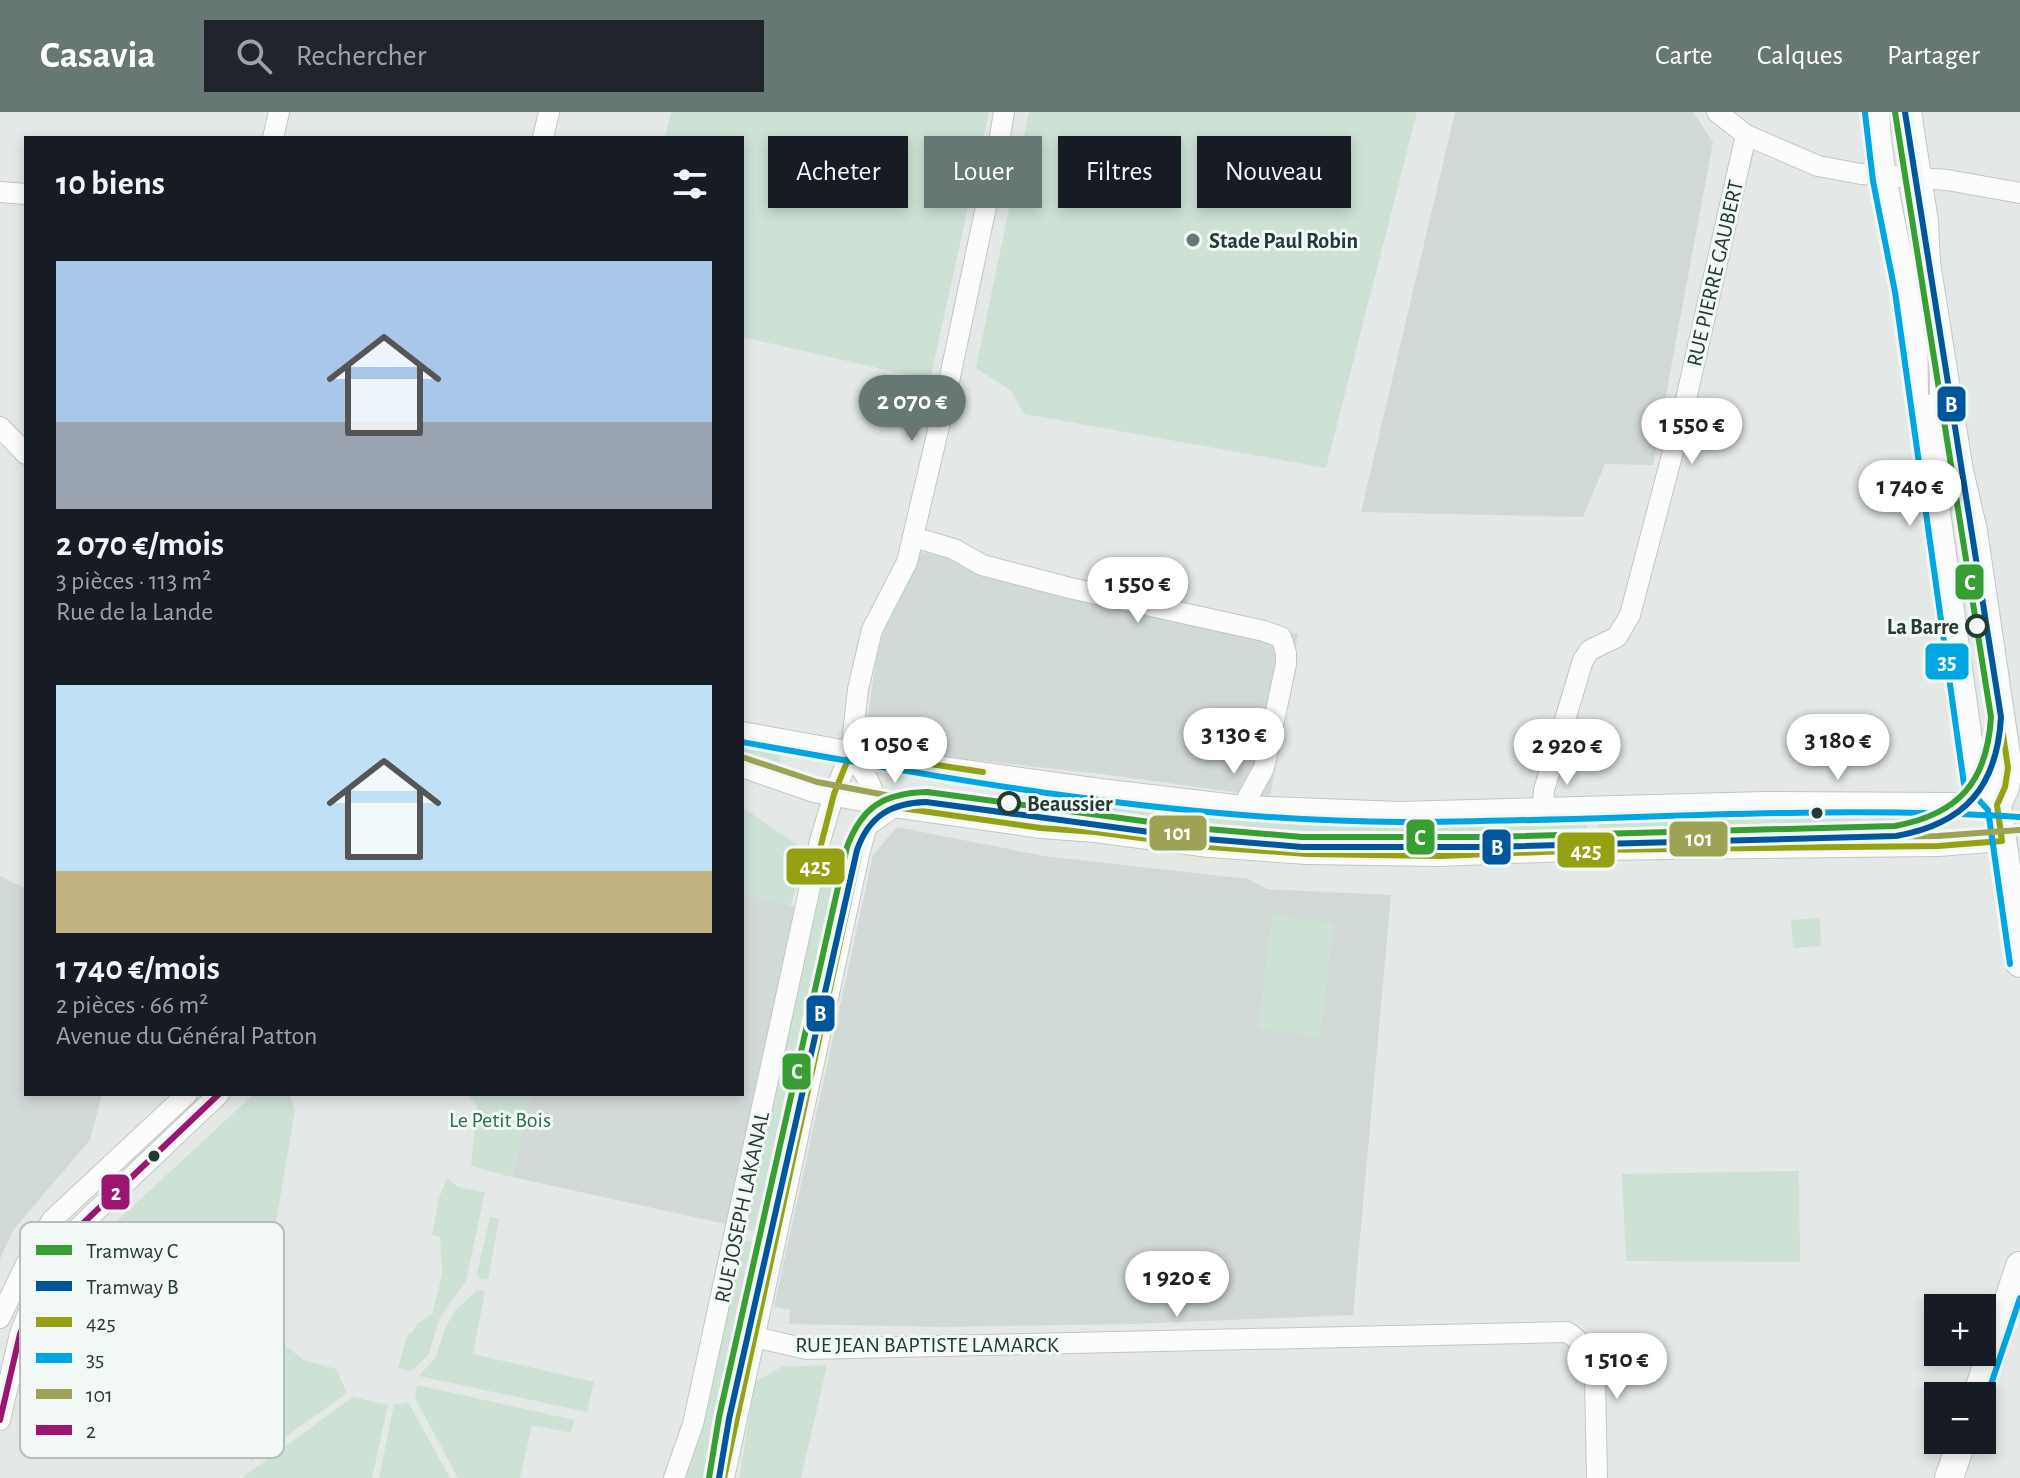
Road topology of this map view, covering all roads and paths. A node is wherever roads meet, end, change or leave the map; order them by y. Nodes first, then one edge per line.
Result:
1 (279, 112) edge
2 (549, 112) edge
3 (1004, 112) edge
4 (1717, 112) edge
5 (1875, 112) edge
6 (1907, 112) edge
7 (1746, 135) junction
8 (273, 136) edge
9 (543, 136) edge
10 (1882, 177) junction
11 (1918, 178) junction
12 (0, 192) edge
13 (2020, 193) edge
14 (24, 194) edge
15 (0, 427) edge
16 (24, 452) edge
17 (913, 537) junction
18 (744, 732) edge
19 (851, 752) junction
20 (744, 768) edge
21 (1264, 768) junction
22 (834, 794) junction
23 (885, 805) junction
24 (1243, 806) junction
25 (2008, 806) edge
26 (1281, 807) junction
27 (1543, 808) junction
28 (2011, 841) edge
29 (2020, 963) edge
30 (185, 1096) edge
31 (217, 1096) edge
32 (51, 1222) edge
33 (84, 1222) edge
34 (20, 1276) edge
35 (2018, 1293) edge
36 (0, 1318) edge
37 (20, 1334) edge
38 (754, 1337) junction
39 (1996, 1338) joint
40 (0, 1420) edge
41 (1957, 1454) edge
42 (674, 1478) edge
43 (724, 1478) edge
44 (1597, 1478) edge
45 (1949, 1478) edge

1 - 8 street
2 - 9 street
3 - 17 street, RUE JOSEPH LAKANAL
4 - 7 street
5 - 10 street
6 - 11 street
7 - 10 street
7 - 27 street, RUE PIERRE GAUBERT
10 - 11 street
10 - 25 street
11 - 13 street
11 - 25 street
12 - 14 street
15 - 16 street
17 - 19 street, RUE JOSEPH LAKANAL
17 - 21 street
18 - 19 street
19 - 22 street, RUE JOSEPH LAKANAL
19 - 23 street
19 - 24 street
20 - 22 street
21 - 24 street
21 - 26 street
22 - 23 street
22 - 42 street, RUE JOSEPH LAKANAL
23 - 28 street
23 - 38 street, RUE JOSEPH LAKANAL
24 - 26 street
25 - 27 street
25 - 28 street
26 - 27 street
28 - 29 street
30 - 32 street
31 - 33 street
34 - 36 street
35 - 39 street
35 - 39 street
37 - 40 street
38 - 43 street, RUE JOSEPH LAKANAL
38 - 44 street, RUE JEAN BAPTISTE LAMARCK
41 - 45 street

